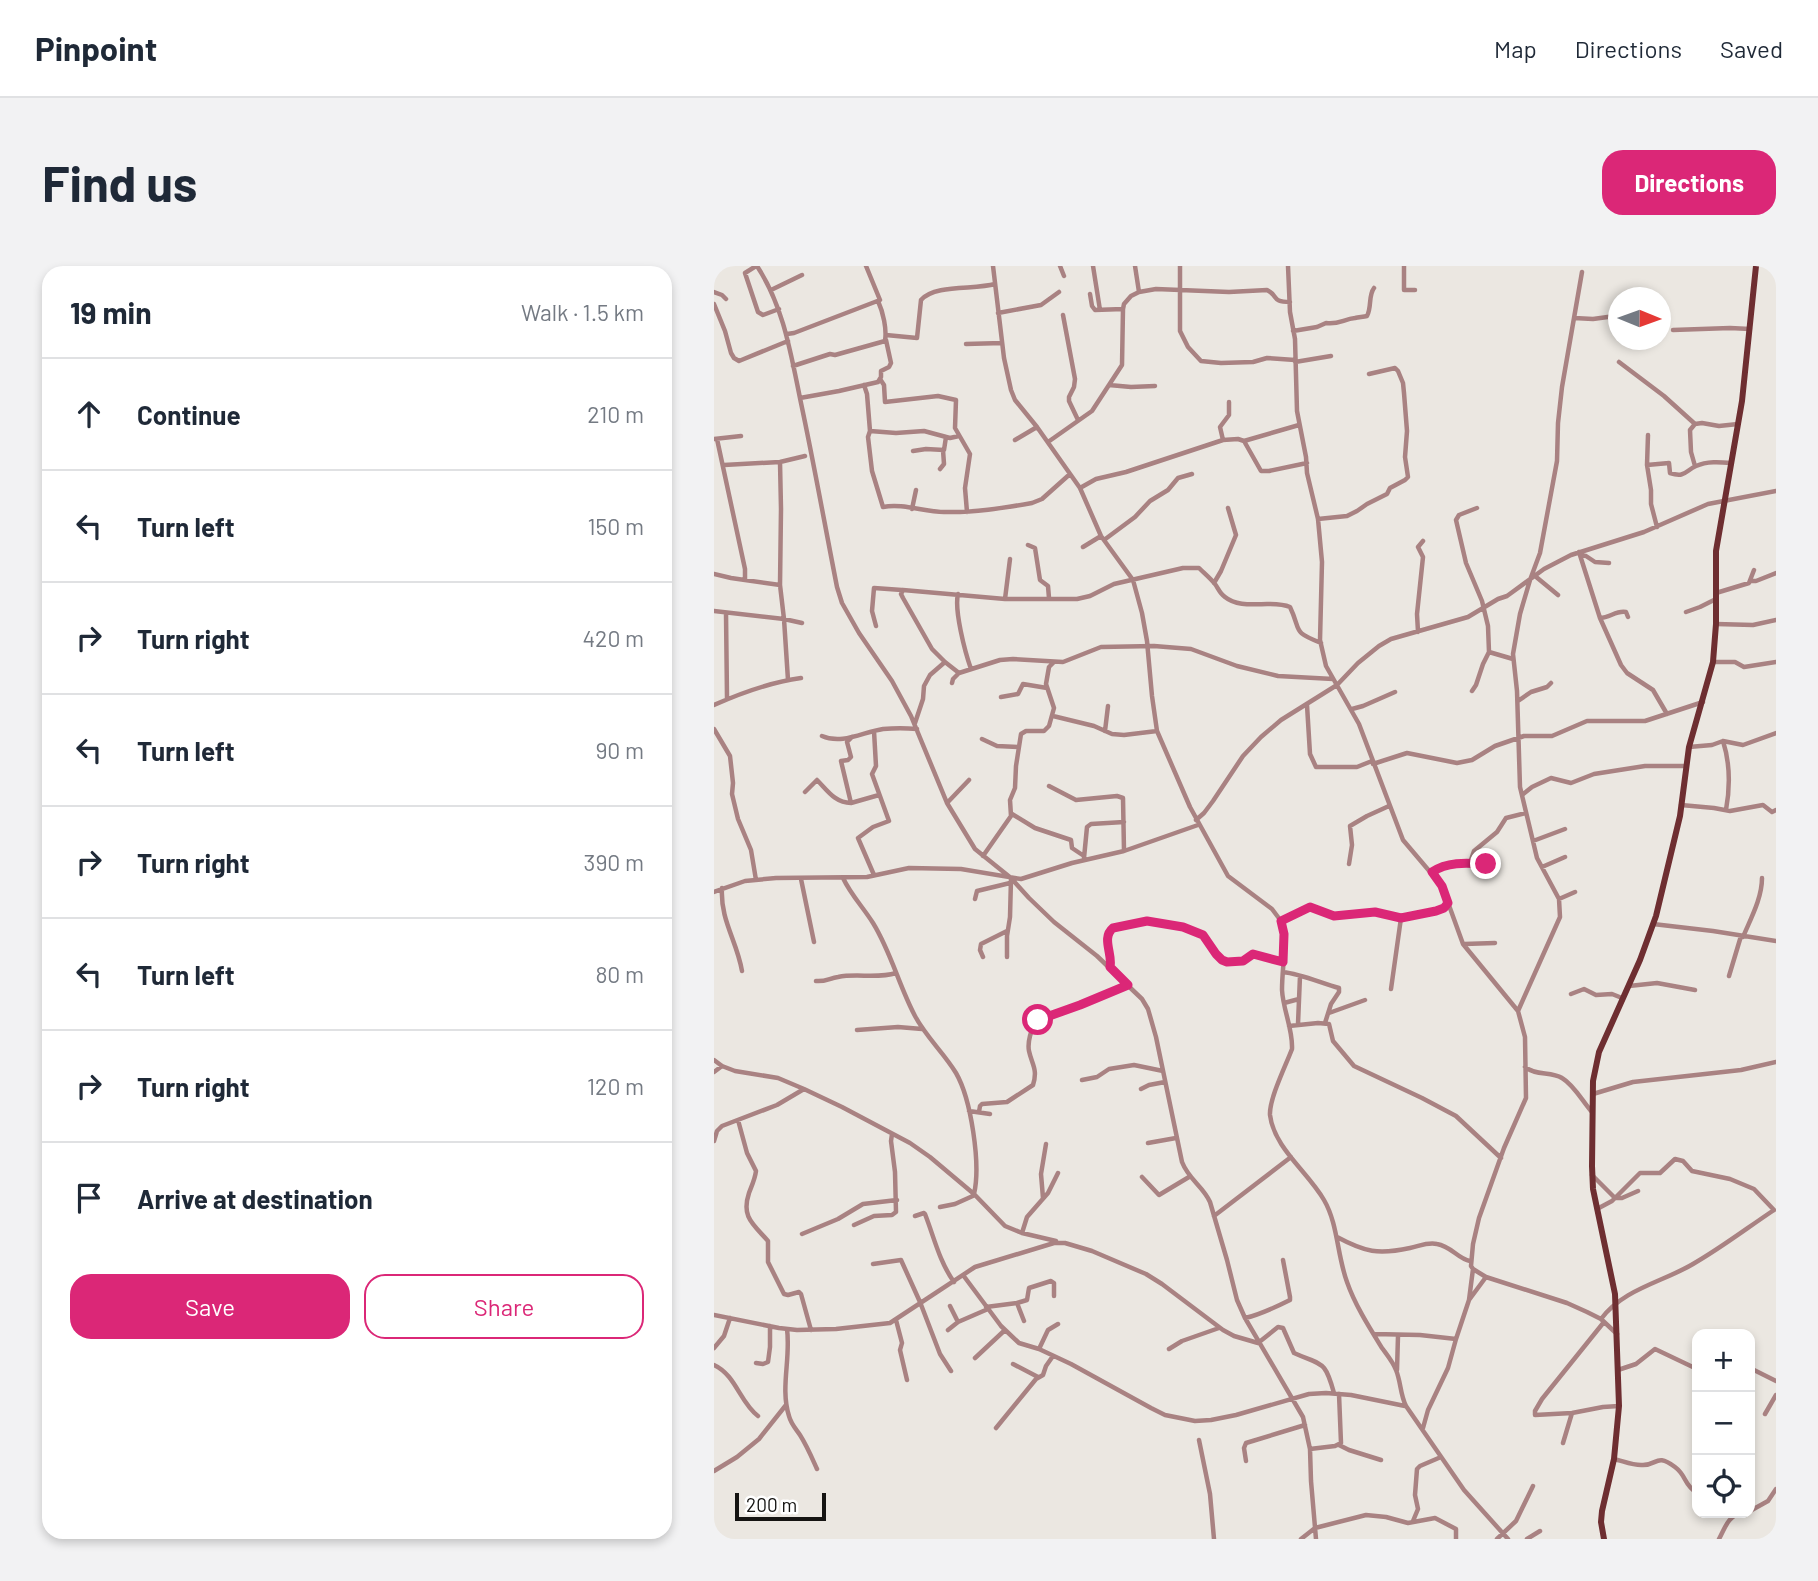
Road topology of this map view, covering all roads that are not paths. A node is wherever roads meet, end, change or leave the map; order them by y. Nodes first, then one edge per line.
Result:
1 (756, 266) edge
2 (866, 266) edge
3 (993, 266) edge
4 (1060, 266) edge
5 (1093, 266) edge
6 (1135, 266) edge
7 (1180, 266) edge
8 (1288, 266) edge
9 (1404, 266) edge
10 (1756, 266) edge
11 (1582, 272) dead end
12 (802, 275) dead end
13 (1064, 276) dead end
14 (995, 284) junction
15 (1374, 288) dead end
16 (771, 290) junction
17 (1180, 290) junction
18 (1415, 290) dead end
19 (714, 292) edge
20 (1059, 292) dead end
21 (1139, 292) junction
22 (1090, 294) dead end
23 (726, 299) dead end
24 (878, 301) junction
25 (1290, 302) junction
26 (714, 304) edge
27 (779, 309) junction
28 (1123, 309) junction
29 (1100, 310) junction
30 (998, 313) junction
31 (1063, 315) dead end
32 (1608, 317) edge
33 (1574, 318) junction
34 (1673, 330) dead end
35 (1750, 330) junction
36 (1293, 331) junction
37 (787, 334) junction
38 (886, 337) junction
39 (788, 341) junction
40 (1002, 343) junction
41 (967, 344) dead end
42 (1331, 356) dead end
43 (1295, 361) junction
44 (1619, 362) dead end
45 (793, 366) junction
46 (1369, 374) dead end
47 (880, 379) junction
48 (1108, 384) junction
49 (864, 385) junction
50 (1155, 386) dead end
51 (800, 398) junction
52 (1229, 402) dead end
53 (1078, 420) junction
54 (1696, 424) junction
55 (1738, 424) junction
56 (1299, 425) junction
57 (1037, 427) junction
58 (870, 431) junction
59 (1648, 435) dead end
60 (741, 436) dead end
61 (959, 436) junction
62 (946, 437) junction
63 (716, 439) edge
64 (1015, 440) dead end
65 (1223, 440) junction
66 (1244, 441) junction
67 (1048, 442) junction
68 (943, 450) junction
69 (913, 451) dead end
70 (805, 456) dead end
71 (780, 462) junction
72 (1307, 463) junction
73 (1731, 463) junction
74 (1647, 465) junction
75 (724, 466) junction
76 (1695, 466) junction
77 (940, 469) dead end
78 (1070, 474) junction
79 (1192, 474) dead end
80 (1080, 488) junction
81 (916, 490) dead end
82 (1776, 491) edge
83 (1724, 500) junction
84 (1228, 508) dead end
85 (1477, 508) dead end
86 (912, 509) junction
87 (967, 512) junction
88 (1318, 519) junction
89 (1657, 527) junction
90 (1102, 538) junction
91 (1423, 541) dead end
92 (1028, 545) dead end
93 (1083, 547) dead end
94 (1580, 553) junction
95 (1010, 559) dead end
96 (1609, 563) dead end
97 (1754, 570) dead end
98 (1776, 573) edge
99 (714, 574) edge
100 (1532, 578) junction
101 (745, 580) junction
102 (1133, 580) junction
103 (1751, 581) junction
104 (1214, 583) junction
105 (780, 584) junction
106 (903, 590) junction
107 (958, 594) junction
108 (1558, 595) dead end
109 (1717, 595) junction
110 (1049, 598) junction
111 (1005, 599) junction
112 (1483, 608) junction
113 (714, 611) edge
114 (1686, 612) dead end
115 (726, 613) junction
116 (1628, 617) dead end
117 (1601, 618) junction
118 (784, 619) junction
119 (1776, 620) edge
120 (802, 623) dead end
121 (1716, 624) junction
122 (876, 626) dead end
123 (1418, 632) junction
124 (1321, 643) junction
125 (1148, 647) junction
126 (1489, 652) junction
127 (1513, 659) junction
128 (945, 662) junction
129 (1054, 662) junction
130 (1713, 662) junction
131 (1776, 662) edge
132 (971, 669) junction
133 (959, 673) junction
134 (801, 678) dead end
135 (1333, 679) junction
136 (788, 680) junction
137 (952, 683) dead end
138 (1551, 683) dead end
139 (1337, 685) junction
140 (1047, 688) junction
141 (1472, 691) dead end
142 (1395, 692) dead end
143 (1002, 697) dead end
144 (727, 698) junction
145 (1517, 701) junction
146 (1703, 702) junction
147 (1307, 704) junction
148 (714, 705) edge
149 (1108, 706) dead end
150 (1352, 709) junction
151 (1667, 714) junction
152 (1053, 715) junction
153 (915, 723) junction
154 (714, 729) edge
155 (918, 729) junction
156 (874, 731) junction
157 (1105, 731) junction
158 (1157, 731) junction
159 (1776, 733) edge
160 (822, 736) dead end
161 (852, 737) junction
162 (1518, 738) junction
163 (982, 739) dead end
164 (1723, 741) junction
165 (1018, 747) junction
166 (1689, 747) junction
167 (1373, 762) junction
168 (1686, 766) junction
169 (970, 780) dead end
170 (1049, 786) dead end
171 (805, 792) dead end
172 (879, 795) junction
173 (1522, 795) junction
174 (851, 803) junction
175 (947, 803) junction
176 (1681, 805) junction
177 (1389, 806) junction
178 (1726, 810) junction
179 (1776, 810) edge
180 (1526, 813) junction
181 (1012, 814) junction
182 (1124, 822) junction
183 (1197, 822) junction
184 (1565, 829) dead end
185 (1533, 841) junction
186 (1124, 851) junction
187 (983, 856) junction
188 (1565, 857) dead end
189 (1084, 858) junction
190 (1470, 863) junction
191 (1349, 864) dead end
192 (1486, 864) dead end
193 (1542, 867) junction
194 (1432, 872) junction
195 (874, 875) junction
196 (843, 878) junction
197 (1762, 878) dead end
198 (801, 879) junction
199 (756, 880) junction
200 (1011, 881) junction
201 (722, 888) junction
202 (714, 892) edge
203 (1575, 892) dead end
204 (1559, 898) junction
205 (975, 899) dead end
206 (1448, 903) junction
207 (1401, 918) junction
208 (1281, 921) junction
209 (1653, 924) junction
210 (1008, 931) junction
211 (1742, 937) junction
212 (814, 942) dead end
213 (1776, 942) edge
214 (1495, 943) dead end
215 (1463, 944) junction
216 (983, 957) dead end
217 (1007, 957) dead end
218 (1283, 962) junction
219 (1110, 967) junction
220 (742, 971) dead end
221 (1283, 972) junction
222 (896, 974) junction
223 (1300, 976) junction
224 (1729, 976) dead end
225 (816, 981) dead end
226 (1128, 985) junction
227 (1628, 986) junction
228 (1391, 989) dead end
229 (1695, 990) dead end
230 (1571, 994) dead end
231 (1622, 998) junction
232 (1299, 999) junction
233 (1365, 1000) dead end
234 (1284, 1003) junction
235 (1518, 1011) junction
236 (1328, 1013) junction
237 (1325, 1023) junction
238 (1298, 1024) junction
239 (1289, 1026) junction
240 (923, 1029) junction
241 (857, 1030) dead end
242 (714, 1060) edge
243 (1776, 1062) edge
244 (722, 1066) junction
245 (1525, 1067) junction
246 (1163, 1071) junction
247 (714, 1072) edge
248 (1082, 1080) dead end
249 (1165, 1082) junction
250 (804, 1088) junction
251 (1141, 1088) dead end
252 (1592, 1094) junction
253 (969, 1111) junction
254 (979, 1112) junction
255 (1592, 1113) junction
256 (990, 1114) dead end
257 (738, 1120) junction
258 (892, 1134) junction
259 (1176, 1138) junction
260 (714, 1141) edge
261 (1148, 1143) dead end
262 (1045, 1144) dead end
263 (1291, 1157) junction
264 (1501, 1158) junction
265 (1058, 1173) dead end
266 (1592, 1175) junction
267 (1142, 1177) dead end
268 (1189, 1177) junction
269 (1638, 1191) dead end
270 (975, 1194) junction
271 (1615, 1198) junction
272 (1044, 1199) junction
273 (897, 1200) junction
274 (940, 1207) dead end
275 (1597, 1209) junction
276 (1775, 1210) edge
277 (915, 1216) dead end
278 (1214, 1216) junction
279 (854, 1226) dead end
280 (1022, 1233) junction
281 (802, 1234) dead end
282 (1337, 1237) junction
283 (1060, 1242) junction
284 (1283, 1259) dead end
285 (1470, 1261) junction
286 (873, 1264) dead end
287 (1472, 1269) junction
288 (963, 1275) junction
289 (1486, 1278) junction
290 (954, 1282) junction
291 (1054, 1296) dead end
292 (1469, 1300) junction
293 (920, 1302) junction
294 (1017, 1303) junction
295 (1616, 1305) junction
296 (950, 1306) dead end
297 (987, 1308) junction
298 (714, 1315) edge
299 (730, 1318) junction
300 (1245, 1318) junction
301 (896, 1320) junction
302 (1603, 1320) junction
303 (1024, 1321) dead end
304 (958, 1322) junction
305 (1058, 1324) dead end
306 (770, 1326) junction
307 (1219, 1328) junction
308 (787, 1329) junction
309 (948, 1329) dead end
310 (811, 1330) junction
311 (1004, 1330) junction
312 (1374, 1334) junction
313 (1617, 1334) junction
314 (1398, 1336) junction
315 (1455, 1339) junction
316 (1258, 1343) junction
317 (714, 1348) edge
318 (1038, 1349) junction
319 (1169, 1349) dead end
320 (1053, 1356) junction
321 (975, 1359) dead end
322 (755, 1363) dead end
323 (1013, 1364) dead end
324 (714, 1365) edge
325 (1692, 1367) edge
326 (1618, 1370) junction
327 (1755, 1370) edge
328 (951, 1371) dead end
329 (1397, 1373) junction
330 (1038, 1377) junction
331 (907, 1380) dead end
332 (1776, 1381) edge
333 (1336, 1393) junction
334 (1776, 1395) edge
335 (1293, 1399) junction
336 (786, 1404) junction
337 (1406, 1406) junction
338 (1619, 1406) junction
339 (1572, 1413) junction
340 (1765, 1414) dead end
341 (758, 1416) dead end
342 (1305, 1425) junction
343 (996, 1428) dead end
344 (1423, 1429) junction
345 (1199, 1440) dead end
346 (1563, 1443) dead end
347 (1339, 1445) junction
348 (1310, 1449) junction
349 (1441, 1457) junction
350 (1614, 1459) junction
351 (1381, 1460) dead end
352 (1246, 1461) dead end
353 (817, 1469) dead end
354 (714, 1471) edge
355 (1533, 1486) dead end
356 (1776, 1489) edge
357 (1692, 1490) edge
358 (1755, 1508) edge
359 (1730, 1518) edge
360 (1412, 1522) junction
361 (1315, 1528) junction
362 (1540, 1531) dead end
363 (1503, 1534) junction
364 (1214, 1539) edge
365 (1301, 1539) edge
366 (1316, 1539) edge
367 (1456, 1539) edge
368 (1497, 1539) edge
369 (1508, 1539) edge
370 (1527, 1539) edge
371 (1604, 1539) edge
372 (1719, 1539) edge

1 - 16 street
1 - 27 street
2 - 24 street
3 - 14 street
4 - 13 street
5 - 29 street
6 - 21 street
7 - 17 street
8 - 25 street
9 - 18 street
10 - 35 main road
11 - 33 street
12 - 16 street
14 - 30 street
14 - 38 street
15 - 36 street
16 - 27 street
17 - 21 street
17 - 25 street
17 - 43 street
19 - 23 street
20 - 30 street
21 - 28 street
22 - 29 street
24 - 37 street
24 - 38 street
25 - 36 street
26 - 39 street
27 - 37 street
28 - 29 street
28 - 48 street
30 - 40 street
31 - 53 street
32 - 33 street
33 - 100 street
34 - 35 street
35 - 55 main road
36 - 43 street
37 - 39 street
38 - 45 street
38 - 47 street
39 - 45 street
40 - 41 street
40 - 57 street
42 - 43 street
43 - 56 street
44 - 54 street
45 - 51 street
46 - 88 street
47 - 49 street
47 - 61 street
48 - 50 street
48 - 53 street
49 - 51 street
49 - 58 street
51 - 153 street
52 - 65 street
53 - 67 street
54 - 55 street
54 - 76 street
55 - 73 main road
56 - 66 street
56 - 72 street
57 - 64 street
57 - 67 street
58 - 62 street
58 - 86 street
59 - 74 street
60 - 63 street
61 - 62 street
61 - 87 street
62 - 68 street
63 - 75 street
65 - 66 street
65 - 80 street
66 - 72 street
67 - 78 street
68 - 69 street
68 - 77 street
70 - 71 street
71 - 75 street
71 - 105 street
72 - 88 street
73 - 76 street
73 - 83 main road
74 - 76 street
74 - 89 street
75 - 101 street
78 - 80 street
78 - 87 street
79 - 90 street
80 - 90 street
81 - 86 street
82 - 83 street
83 - 89 street
83 - 109 main road
84 - 104 street
85 - 112 street
86 - 87 street
88 - 124 street
89 - 94 street
90 - 93 street
90 - 102 street
91 - 123 street
92 - 110 street
94 - 96 street
94 - 100 street
94 - 117 street
95 - 111 street
97 - 103 street
98 - 103 street
99 - 101 street
100 - 108 street
100 - 112 street
100 - 127 street
101 - 105 street
102 - 104 street
102 - 110 street
102 - 125 street
103 - 109 street
104 - 124 street
105 - 118 street
106 - 107 street
106 - 122 street
106 - 128 street
107 - 111 street
107 - 132 street
109 - 114 street
109 - 121 main road
110 - 111 street
112 - 123 street
112 - 126 street
113 - 115 street
115 - 118 street
115 - 144 street
116 - 117 street
117 - 151 street
118 - 120 street
118 - 136 street
119 - 121 street
121 - 130 main road
123 - 139 street
124 - 135 street
125 - 129 street
125 - 135 street
125 - 158 street
126 - 127 street
126 - 141 street
127 - 145 street
128 - 133 street
128 - 153 street
129 - 132 street
129 - 140 street
130 - 131 street
130 - 146 main road
132 - 133 street
133 - 137 street
134 - 136 street
135 - 139 street
136 - 144 street
138 - 145 street
139 - 147 street
139 - 150 street
140 - 143 street
140 - 152 street
142 - 150 street
144 - 148 street
145 - 162 street
146 - 151 street
146 - 166 main road
147 - 167 street
147 - 183 street
149 - 157 street
150 - 167 street
151 - 162 street
152 - 157 street
152 - 165 street
153 - 155 street
154 - 199 street
155 - 156 street
155 - 175 street
156 - 161 street
156 - 172 street
157 - 158 street
158 - 183 street
159 - 164 street
160 - 161 street
161 - 174 street
162 - 167 street
162 - 173 street
163 - 165 street
164 - 166 street
164 - 178 street
165 - 181 street
166 - 168 main road
167 - 177 street
168 - 173 street
168 - 176 main road
169 - 175 street
170 - 182 street
171 - 174 street
172 - 174 street
172 - 195 street
173 - 180 street
175 - 187 street
176 - 178 street
176 - 209 main road
177 - 191 street
177 - 194 street
178 - 179 street
180 - 185 street
180 - 190 street
181 - 187 street
181 - 189 street
182 - 186 street
182 - 189 street
183 - 186 street
183 - 208 street
184 - 185 street
185 - 193 street
186 - 189 street
187 - 200 street
188 - 193 street
189 - 200 street
190 - 192 street
190 - 194 street
193 - 204 street
194 - 206 street
195 - 196 street
195 - 200 street
196 - 198 street
196 - 222 street
197 - 211 street
198 - 199 street
198 - 212 street
199 - 201 street
200 - 205 street
200 - 210 street
200 - 219 street
201 - 202 street
201 - 220 street
203 - 204 street
204 - 235 street
206 - 207 street
206 - 215 street
207 - 208 street
207 - 228 street
208 - 218 street
209 - 211 street
209 - 227 main road
210 - 216 street
210 - 217 street
211 - 213 street
211 - 224 street
214 - 215 street
215 - 235 street
218 - 219 street
218 - 221 street
219 - 226 street
221 - 223 street
221 - 234 street
222 - 225 street
222 - 240 street
223 - 232 street
223 - 236 street
226 - 246 street
226 - 254 street
227 - 229 street
227 - 231 main road
230 - 231 street
231 - 252 main road
232 - 234 street
232 - 238 street
233 - 236 street
234 - 239 street
235 - 245 street
236 - 237 street
237 - 238 street
237 - 264 street
238 - 239 street
239 - 263 street
240 - 241 street
240 - 253 street
242 - 244 street
243 - 252 street
244 - 247 street
244 - 250 street
245 - 255 street
245 - 264 street
246 - 248 street
246 - 249 street
249 - 251 street
249 - 259 street
250 - 257 street
250 - 258 street
252 - 255 main road
253 - 254 street
253 - 270 street
254 - 256 street
255 - 266 main road
257 - 260 street
257 - 310 street
258 - 270 street
258 - 273 street
259 - 261 street
259 - 268 street
262 - 272 street
263 - 278 street
263 - 282 street
264 - 285 street
265 - 272 street
266 - 271 street
266 - 275 main road
267 - 268 street
268 - 278 street
269 - 271 street
270 - 274 street
270 - 280 street
271 - 275 street
271 - 276 street
272 - 280 street
273 - 279 street
273 - 281 street
275 - 295 main road
276 - 295 street
277 - 290 street
278 - 300 street
280 - 283 street
282 - 285 street
282 - 312 street
283 - 288 street
283 - 307 street
284 - 300 street
285 - 287 street
286 - 293 street
287 - 289 street
287 - 292 street
288 - 290 street
288 - 297 street
289 - 292 street
289 - 302 street
290 - 293 street
291 - 294 street
292 - 315 street
293 - 301 street
293 - 328 street
294 - 297 street
294 - 303 street
295 - 302 street
295 - 313 main road
296 - 304 street
297 - 304 street
297 - 311 street
298 - 299 street
299 - 306 street
299 - 317 street
300 - 316 street
301 - 310 street
301 - 331 street
302 - 313 street
302 - 339 street
304 - 309 street
305 - 318 street
306 - 308 street
306 - 322 street
307 - 316 street
307 - 319 street
308 - 310 street
308 - 336 street
311 - 318 street
311 - 321 street
312 - 314 street
312 - 329 street
313 - 326 main road
314 - 315 street
314 - 329 street
315 - 344 street
316 - 333 street
316 - 335 street
318 - 320 street
320 - 330 street
320 - 335 street
323 - 330 street
324 - 341 street
325 - 326 street
326 - 338 main road
327 - 332 street
329 - 337 street
330 - 343 street
333 - 335 street
333 - 337 street
333 - 347 street
334 - 340 street
335 - 342 street
336 - 353 street
336 - 354 street
337 - 344 street
338 - 339 street
338 - 350 main road
339 - 346 street
342 - 348 street
342 - 352 street
344 - 349 street
345 - 364 street
347 - 348 street
347 - 351 street
348 - 361 street
349 - 360 street
349 - 363 street
350 - 357 street
350 - 371 main road
355 - 363 street
356 - 358 street
359 - 372 street
360 - 361 street
360 - 367 street
361 - 365 street
361 - 366 street
362 - 370 street
363 - 368 street
363 - 369 street

